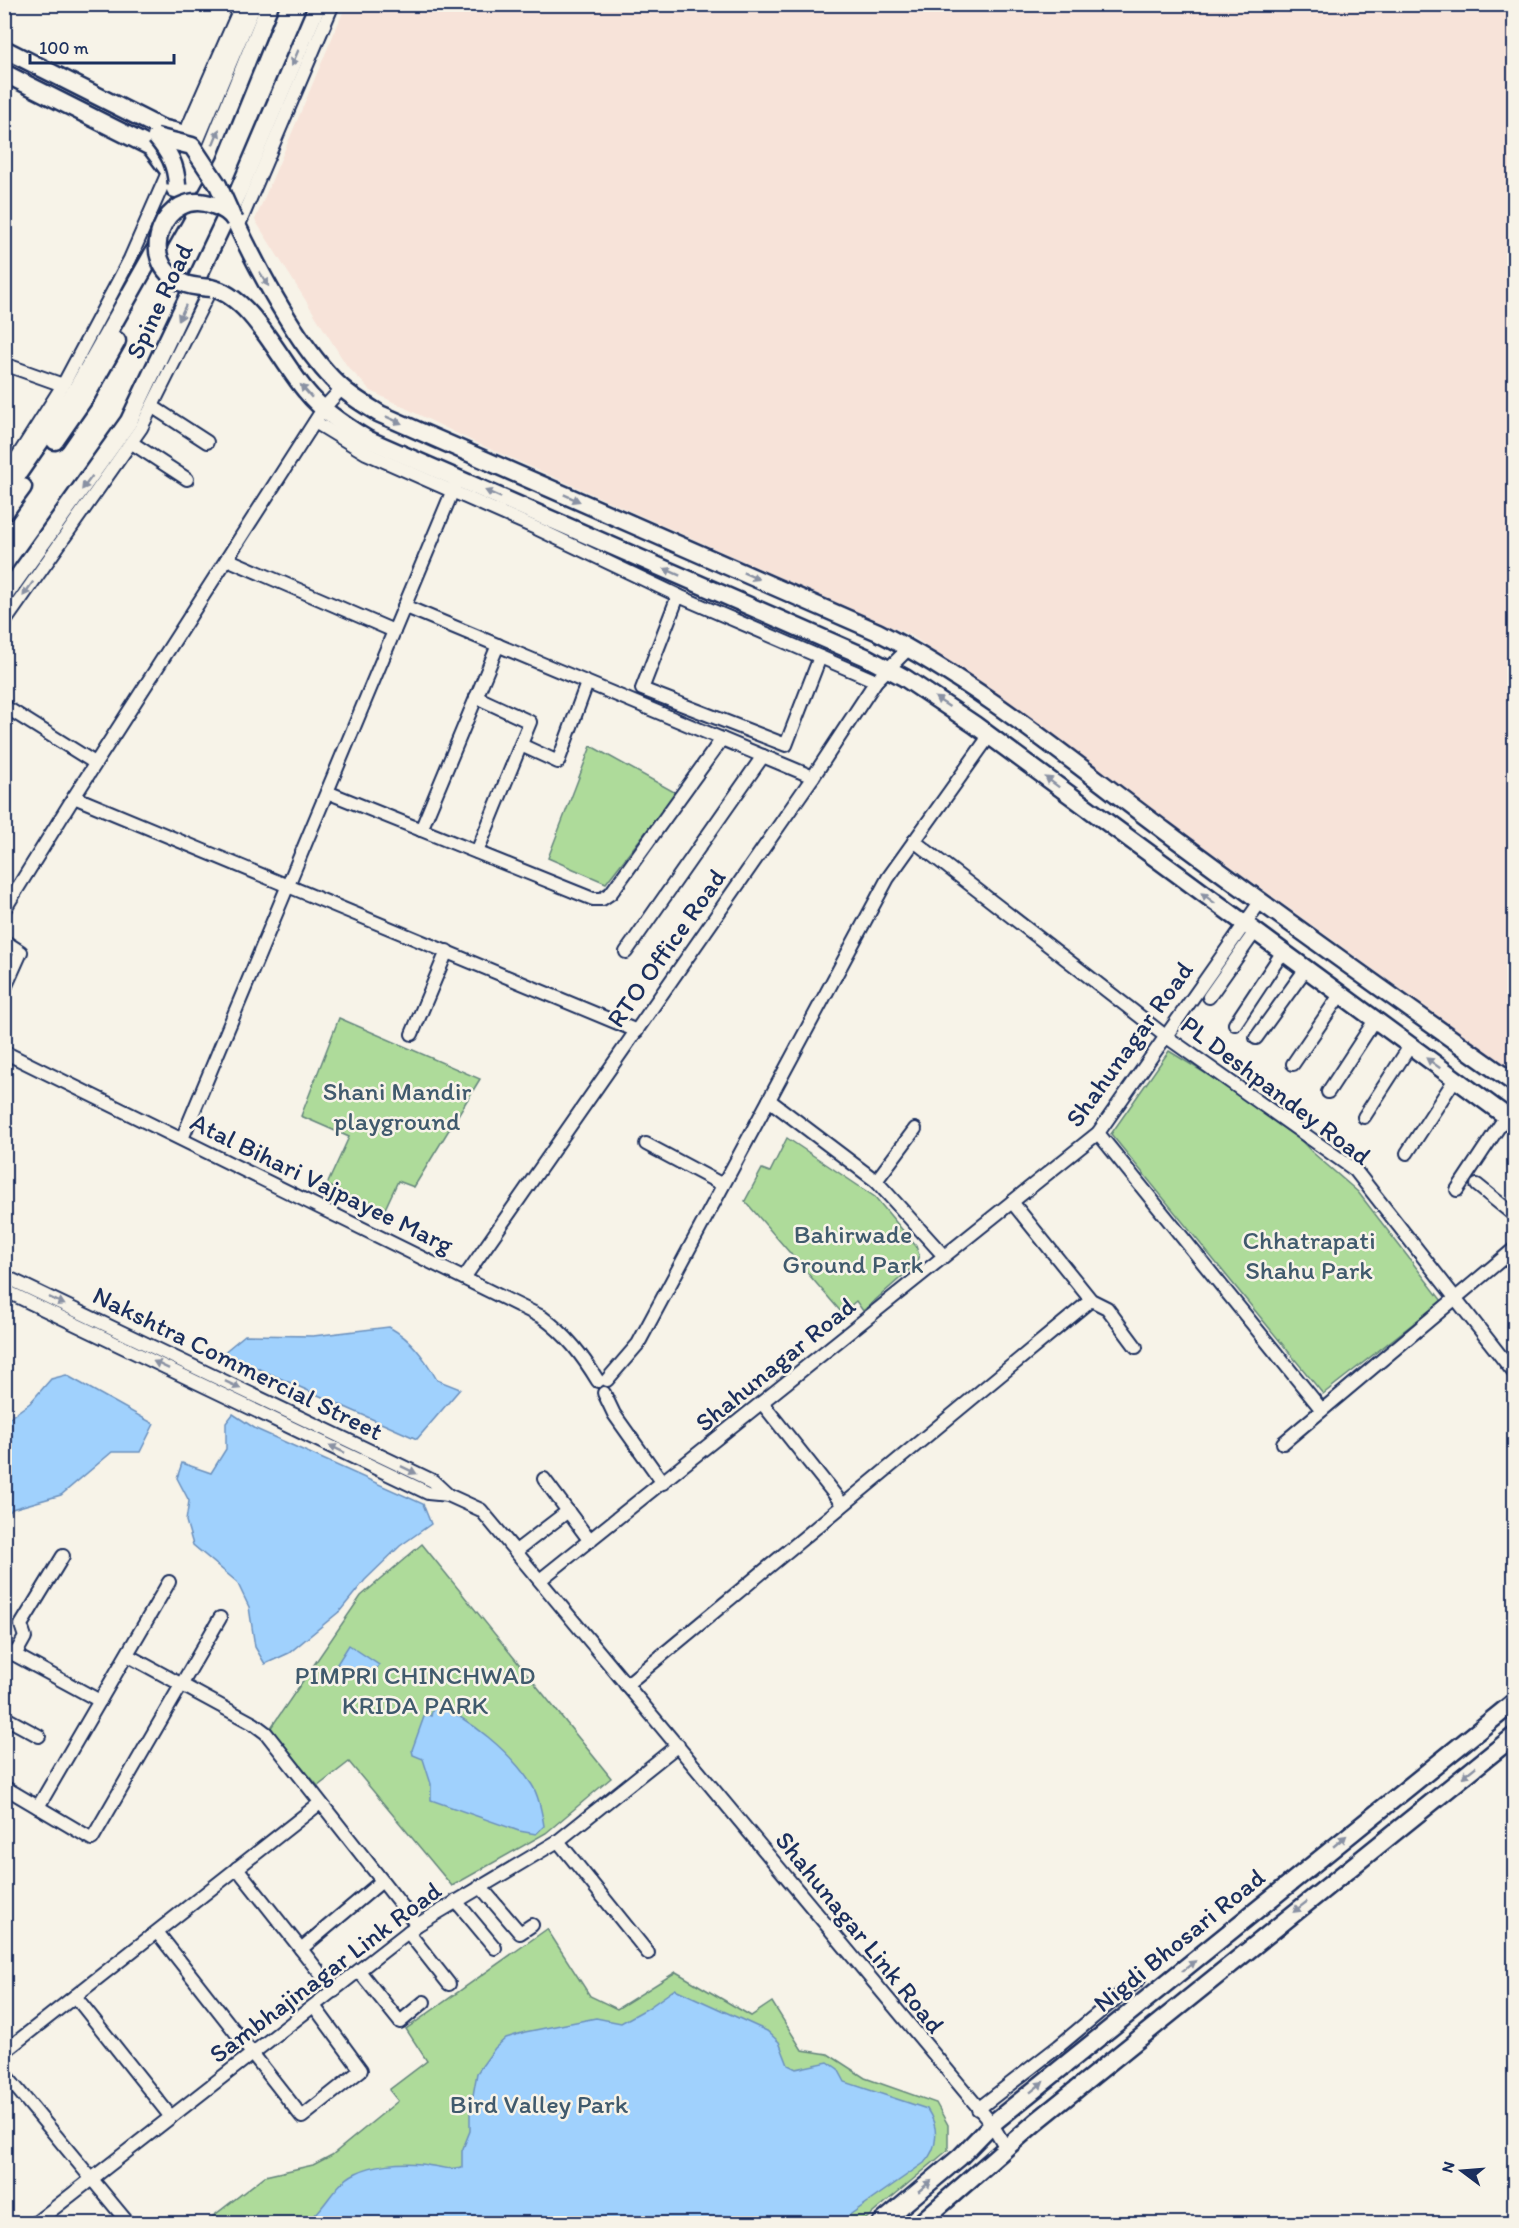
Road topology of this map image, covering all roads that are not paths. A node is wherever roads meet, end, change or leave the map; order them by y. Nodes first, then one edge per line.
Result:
1 (242, 4) edge
2 (253, 4) edge
3 (270, 4) edge
4 (318, 4) edge
5 (333, 4) edge
6 (4, 49) edge
7 (4, 60) edge
8 (4, 73) edge
9 (156, 137) junction
10 (189, 140) junction
11 (173, 178) junction
12 (235, 220) junction
13 (162, 224) junction
14 (158, 254) junction
15 (211, 288) junction
16 (4, 364) edge
17 (69, 388) junction
18 (342, 388) junction
19 (153, 407) junction
20 (319, 416) junction
21 (207, 442) dead end
22 (132, 443) junction
23 (4, 478) edge
24 (187, 479) dead end
25 (455, 485) junction
26 (4, 494) edge
27 (4, 513) edge
28 (227, 559) junction
29 (4, 596) edge
30 (678, 596) junction
31 (404, 606) junction
32 (4, 623) edge
33 (394, 631) junction
34 (498, 645) junction
35 (909, 648) junction
36 (820, 657) junction
37 (888, 667) junction
38 (876, 681) junction
39 (587, 682) junction
40 (476, 698) junction
41 (4, 706) edge
42 (990, 735) junction
43 (722, 739) junction
44 (521, 745) junction
45 (763, 756) junction
46 (95, 763) junction
47 (813, 777) junction
48 (327, 792) junction
49 (74, 797) junction
50 (421, 830) junction
51 (914, 841) junction
52 (477, 852) junction
53 (288, 885) junction
54 (1260, 902) junction
55 (4, 910) edge
56 (1249, 929) junction
57 (4, 941) edge
58 (447, 951) junction
59 (626, 952) dead end
60 (1282, 953) junction
61 (1305, 969) junction
62 (4, 990) edge
63 (1340, 995) junction
64 (1209, 997) dead end
65 (1374, 1020) junction
66 (1235, 1024) dead end
67 (637, 1031) junction
68 (412, 1034) dead end
69 (1164, 1035) junction
70 (1256, 1038) dead end
71 (1410, 1046) junction
72 (4, 1052) edge
73 (1293, 1064) dead end
74 (1455, 1079) junction
75 (1515, 1083) edge
76 (1328, 1092) dead end
77 (769, 1100) junction
78 (1364, 1117) dead end
79 (1510, 1119) edge
80 (915, 1129) dead end
81 (1098, 1133) junction
82 (182, 1139) junction
83 (646, 1144) dead end
84 (1407, 1153) dead end
85 (876, 1181) junction
86 (723, 1185) junction
87 (1477, 1185) dead end
88 (1457, 1190) dead end
89 (1012, 1202) junction
90 (1515, 1215) edge
91 (1515, 1249) edge
92 (945, 1256) junction
93 (4, 1276) edge
94 (464, 1278) junction
95 (4, 1290) edge
96 (1455, 1298) junction
97 (1091, 1300) junction
98 (1136, 1347) dead end
99 (1515, 1373) edge
100 (603, 1385) junction
101 (762, 1403) junction
102 (1322, 1410) junction
103 (1283, 1443) dead end
104 (544, 1479) dead end
105 (663, 1483) junction
106 (448, 1494) junction
107 (843, 1505) junction
108 (568, 1511) junction
109 (590, 1541) junction
110 (516, 1551) junction
111 (63, 1556) dead end
112 (540, 1580) junction
113 (170, 1582) dead end
114 (220, 1618) dead end
115 (10, 1652) edge
116 (127, 1655) junction
117 (182, 1684) junction
118 (626, 1685) junction
119 (100, 1701) junction
120 (1515, 1702) edge
121 (4, 1717) edge
122 (39, 1736) dead end
123 (1515, 1736) edge
124 (678, 1746) junction
125 (4, 1787) edge
126 (320, 1803) junction
127 (38, 1806) junction
128 (558, 1841) junction
129 (237, 1868) junction
130 (382, 1881) junction
131 (480, 1887) junction
132 (456, 1901) junction
133 (532, 1925) dead end
134 (412, 1929) junction
135 (157, 1932) junction
136 (495, 1948) dead end
137 (301, 1949) junction
138 (648, 1953) dead end
139 (359, 1971) junction
140 (1139, 1979) dead end
141 (449, 1984) dead end
142 (333, 1990) junction
143 (75, 1996) junction
144 (1113, 2000) junction
145 (424, 2002) dead end
146 (314, 2006) junction
147 (1125, 2016) junction
148 (1059, 2046) junction
149 (4, 2052) edge
150 (251, 2055) junction
151 (1071, 2060) junction
152 (4, 2073) edge
153 (978, 2109) junction
154 (171, 2117) junction
155 (992, 2124) junction
156 (1006, 2148) junction
157 (92, 2178) junction
158 (34, 2223) edge
159 (129, 2223) edge
160 (880, 2223) edge
161 (919, 2223) edge

1 - 10 street
2 - 10 main road
17 -> 3 main road, Spine Road
4 -> 29 main road, Spine Road
5 - 12 street
6 - 10 main road
7 - 9 main road
8 - 11 main road
9 - 10 main road, bridge
9 - 11 main road, bridge
10 - 11 main road
10 - 12 main road, bridge
11 - 13 main road, bridge
11 - 17 street, Spine Road
12 - 13 main road, bridge
12 -> 18 main road
13 - 14 main road, bridge
14 - 15 main road, bridge
14 - 27 main road
15 - 19 street, Spine Road
20 -> 15 main road
16 - 17 street
17 - 23 street, Spine Road
17 - 26 main road, Spine Road
18 - 20 street
18 -> 35 main road
19 - 21 street
19 - 22 street, Spine Road
20 - 25 main road
20 - 28 street
22 - 24 street
22 -> 32 street, Spine Road
25 - 30 street
25 - 31 street
37 -> 25 main road
28 - 33 street
28 - 46 street
30 - 36 street
30 - 36 street
31 - 33 street
31 - 34 street
33 - 48 street
34 - 39 street
34 - 40 street
35 - 37 street, RTO Office Road
35 - 54 main road
36 - 38 street
37 - 38 street, RTO Office Road
42 -> 37 main road
38 - 47 street, RTO Office Road
39 - 43 street
39 - 44 street
40 - 44 street
40 - 50 street
41 - 46 street
42 - 51 street
56 -> 42 main road
43 - 45 street
43 - 52 street
44 - 52 street
45 - 47 street
45 - 59 street
46 - 49 street
47 - 67 street, RTO Office Road
48 - 50 street
48 - 53 street
49 - 53 street
49 - 55 street
50 - 52 street
51 - 69 street, PL Deshpandey Road
51 - 77 street
53 - 58 street
53 - 82 street
54 - 56 street, Shahunagar Road
54 - 75 main road
56 - 60 main road
56 - 64 street
56 - 69 street, Shahunagar Road
57 - 62 street
58 - 67 street
58 - 68 street
60 - 61 main road
60 - 66 street
61 - 63 main road
61 - 70 street
63 - 65 main road
63 - 73 street
65 - 71 main road
65 - 76 street
67 - 94 street, RTO Office Road
69 - 81 street, Shahunagar Road
69 - 96 street, PL Deshpandey Road
74 -> 71 main road
71 - 78 street
72 - 82 street, Atal Bihari Vajpayee Marg
74 - 79 main road
74 - 84 street
77 - 85 street
77 - 86 street
79 - 88 street
80 - 85 street
81 - 89 street, Shahunagar Road
81 - 102 street
82 - 94 street, Atal Bihari Vajpayee Marg
83 - 86 street
85 - 92 street
86 - 100 street
87 - 90 street
89 - 92 street, Shahunagar Road
89 - 97 street
91 - 96 street
92 - 101 street, Shahunagar Road
93 -> 106 street, Nakshtra Commercial Street
94 - 100 street, Atal Bihari Vajpayee Marg
106 -> 95 street, Nakshtra Commercial Street
96 - 99 street, PL Deshpandey Road
96 - 102 street
97 - 98 street
97 - 107 street
100 - 105 street, Atal Bihari Vajpayee Marg
101 - 105 street, Shahunagar Road
101 - 107 street
102 - 103 street
104 - 108 street
105 - 109 street, Shahunagar Road
106 - 110 street, Nakshtra Commercial Street
107 - 118 street
108 - 109 street
108 - 110 street
109 - 112 street, Shahunagar Road
110 - 112 street, Nakshtra Commercial Street
111 - 115 street
112 - 118 street, Nakshtra Commercial Street
113 - 116 street
114 - 117 street
115 - 119 street
116 - 117 street
116 - 119 street
117 - 126 street
117 - 127 street
118 - 124 street, Nakshtra Commercial Street
119 - 127 street
147 -> 120 main road, Nigdi Bhosari Road
121 - 122 street
123 -> 156 main road, Nigdi Bhosari Road
124 - 128 street, Sambhajinagar Link Road
124 - 153 street, Shahunagar Link Road
125 - 127 street
126 - 129 street
126 - 130 street
128 - 131 street, Sambhajinagar Link Road
128 - 138 street
129 - 135 street
129 - 137 street
130 - 134 street
130 - 137 street
131 - 132 street, Sambhajinagar Link Road
131 - 133 street
132 - 134 street, Sambhajinagar Link Road
132 - 136 street
134 - 139 street, Sambhajinagar Link Road
134 - 141 street
135 - 143 street
135 - 150 street
137 - 142 street
139 - 142 street, Sambhajinagar Link Road
139 - 145 street
140 - 144 street
142 - 146 street, Sambhajinagar Link Road
143 - 149 street
143 - 154 street
144 - 147 street
144 - 148 street
146 - 150 street, Sambhajinagar Link Road
146 - 150 street
147 - 151 main road, Nigdi Bhosari Road
148 - 151 street
148 - 153 street
150 - 154 street, Sambhajinagar Link Road
155 -> 151 main road, Nigdi Bhosari Road
152 - 157 street
153 - 155 street, Shahunagar Link Road
154 - 157 street, Sambhajinagar Link Road
155 - 156 street, Shahunagar Link Road
160 -> 155 main road, Nigdi Bhosari Road
156 - 161 main road, Nigdi Bhosari Road
157 - 158 street, Sambhajinagar Link Road
157 - 159 street

